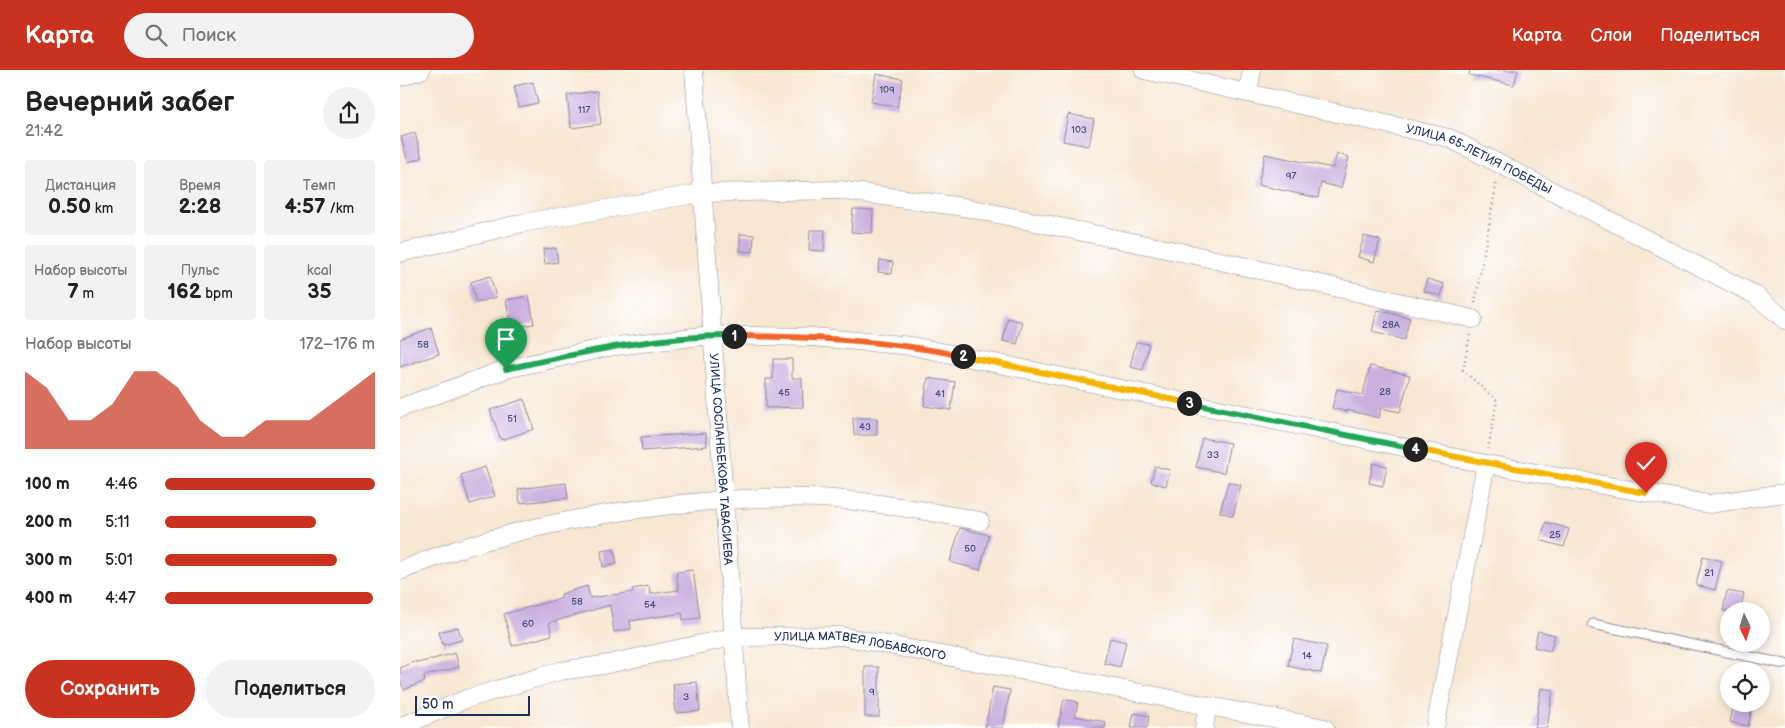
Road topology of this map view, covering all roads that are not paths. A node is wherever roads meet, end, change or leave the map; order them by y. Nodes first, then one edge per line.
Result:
1 (421, 70) edge
2 (694, 70) edge
3 (1144, 70) edge
4 (1252, 70) edge
5 (400, 78) edge
6 (1248, 91) junction
7 (702, 193) junction
8 (400, 253) edge
9 (1473, 319) dead end
10 (1785, 320) edge
11 (711, 335) junction
12 (400, 408) edge
13 (1486, 464) junction
14 (1785, 494) edge
15 (724, 499) junction
16 (980, 521) dead end
17 (400, 571) edge
18 (1592, 624) dead end
19 (733, 638) junction
20 (1785, 664) edge
21 (1208, 706) junction
22 (400, 727) edge
23 (740, 728) edge
24 (1204, 728) edge
25 (1325, 728) edge
26 (1435, 728) edge

1 - 5 street
2 - 7 street, УЛИЦА СОСЛАНБЕКОВА ТАВАСИЕВА
3 - 6 street, УЛИЦА 65-ЛЕТИЯ ПОБЕДЫ
4 - 6 street
6 - 10 street, УЛИЦА 65-ЛЕТИЯ ПОБЕДЫ
7 - 8 street
7 - 9 street
7 - 11 street, УЛИЦА СОСЛАНБЕКОВА ТАВАСИЕВА
11 - 12 street
11 - 13 street
11 - 15 street, УЛИЦА СОСЛАНБЕКОВА ТАВАСИЕВА
13 - 14 street
13 - 26 street
15 - 16 street
15 - 17 street
15 - 19 street, УЛИЦА СОСЛАНБЕКОВА ТАВАСИЕВА
18 - 20 lane
19 - 21 street, УЛИЦА МАТВЕЯ ЛОБАВСКОГО
19 - 22 street, УЛИЦА МАТВЕЯ ЛОБАВСКОГО
19 - 23 street, УЛИЦА СОСЛАНБЕКОВА ТАВАСИЕВА
21 - 24 street
21 - 25 street, УЛИЦА МАТВЕЯ ЛОБАВСКОГО

